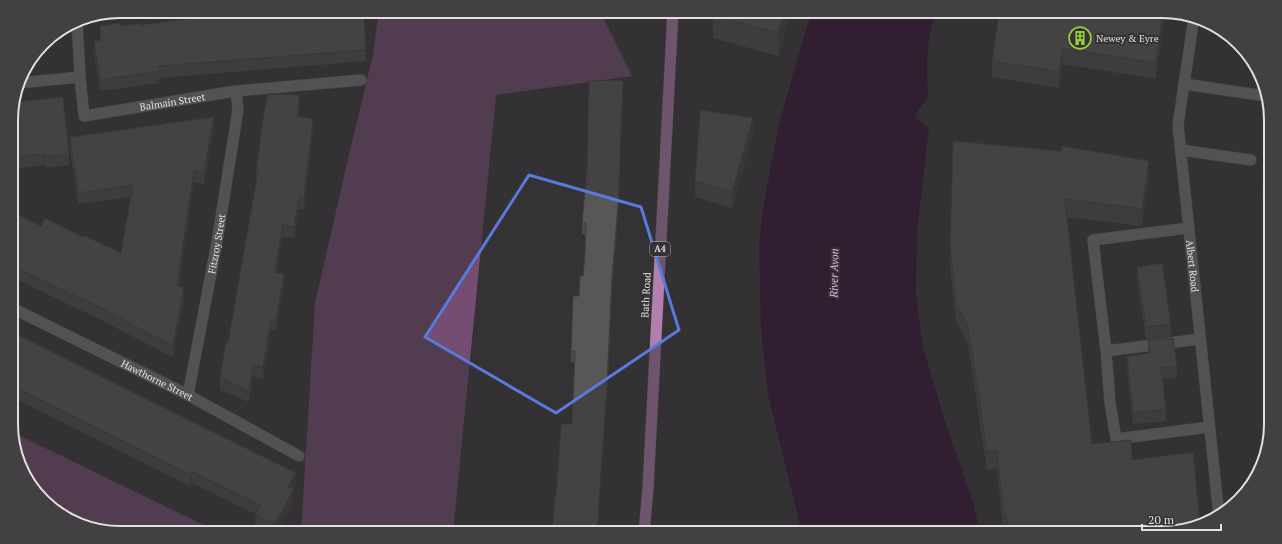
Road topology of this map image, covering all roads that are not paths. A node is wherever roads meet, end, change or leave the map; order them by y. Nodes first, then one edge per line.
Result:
1 (673, 18) edge
2 (1193, 23) edge
3 (77, 28) edge
4 (80, 78) junction
5 (361, 80) dead end
6 (25, 82) edge
7 (1184, 84) junction
8 (236, 91) junction
9 (1261, 95) edge
10 (1181, 150) junction
11 (1251, 160) dead end
12 (1188, 228) junction
13 (18, 311) edge
14 (1200, 339) junction
15 (1106, 351) junction
16 (188, 395) junction
17 (1209, 427) junction
18 (299, 456) dead end
19 (1218, 509) edge
20 (645, 526) edge

1 - 20 highway, Bath Road / A4
2 - 7 street, Albert Road
3 - 4 street
4 - 6 street
4 - 8 street, Balmain Street
5 - 8 street, Balmain Street
7 - 9 street
7 - 10 street, Albert Road
8 - 16 street, Fitzroy Street
10 - 11 street
10 - 12 street, Albert Road
12 - 14 street, Albert Road
12 - 15 street
13 - 16 street, Hawthorne Street
14 - 15 street
14 - 17 street, Albert Road
15 - 17 street
16 - 18 street, Hawthorne Street
17 - 19 street, Albert Road

